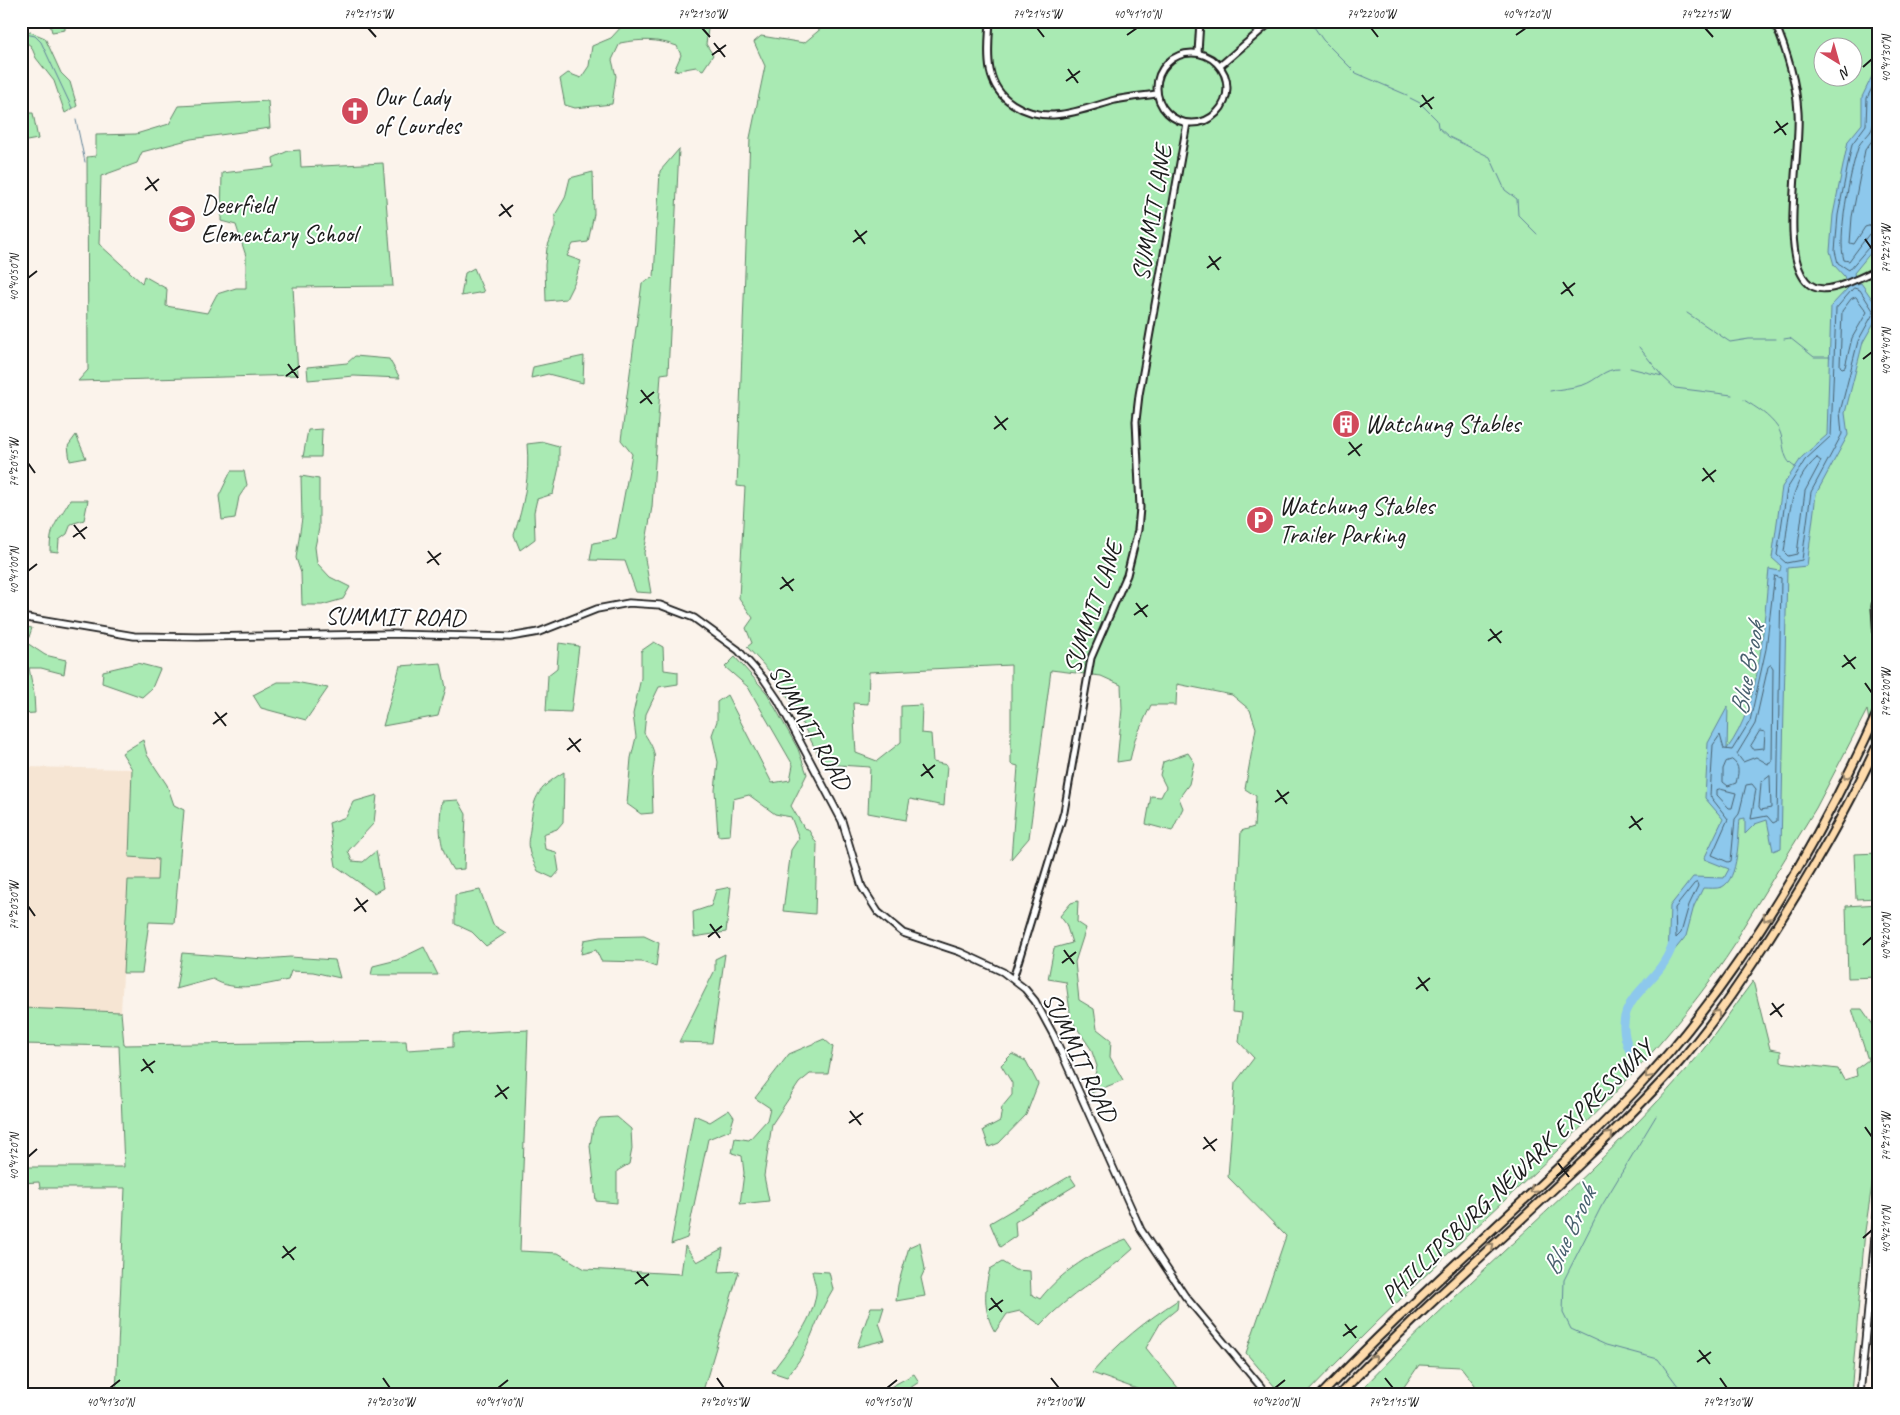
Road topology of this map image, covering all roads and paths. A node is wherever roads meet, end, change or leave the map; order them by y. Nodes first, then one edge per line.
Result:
1 (990, 21) edge
2 (1200, 21) edge
3 (1272, 21) edge
4 (1774, 21) edge
5 (1198, 53) junction
6 (1220, 66) junction
7 (1157, 94) junction
8 (1188, 123) junction
9 (1879, 268) edge
10 (1879, 572) edge
11 (21, 616) edge
12 (1879, 669) edge
13 (1879, 709) edge
14 (1879, 741) edge
15 (1013, 979) junction
16 (1879, 1195) edge
17 (1268, 1394) edge
18 (1322, 1394) edge
19 (1340, 1394) edge
20 (1860, 1394) edge

1 - 7 street
2 - 5 street
3 - 6 street
4 - 9 street
5 - 6 street
5 - 7 street
6 - 8 street
7 - 8 street
8 - 15 street, SUMMIT LANE
10 - 12 main road
11 - 15 main road, SUMMIT ROAD
13 -> 18 highway, PHILLIPSBURG-NEWARK EXPRESSWAY
19 -> 14 highway, PHILLIPSBURG-NEWARK EXPRESSWAY
15 - 17 main road, SUMMIT ROAD
16 - 20 main road

